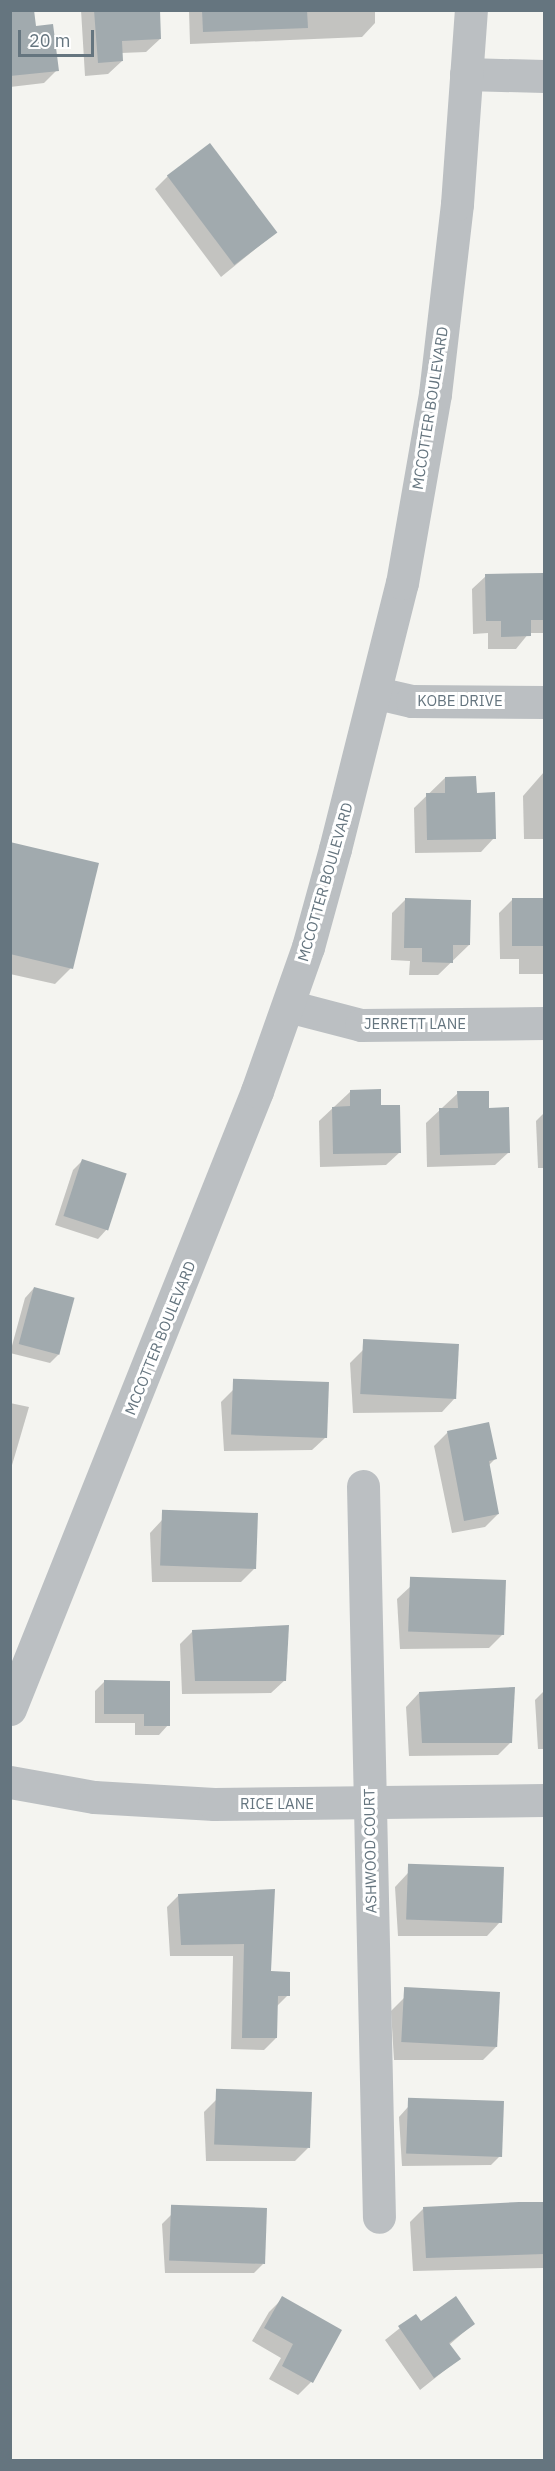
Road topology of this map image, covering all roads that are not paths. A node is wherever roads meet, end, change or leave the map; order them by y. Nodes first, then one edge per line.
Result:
1 (471, 10) edge
2 (466, 74) junction
3 (544, 76) edge
4 (377, 693) junction
5 (544, 702) edge
6 (288, 1006) junction
7 (544, 1023) edge
8 (363, 1486) dead end
9 (10, 1709) edge
10 (10, 1782) edge
11 (544, 1800) edge
12 (369, 1804) junction
13 (379, 2217) dead end

1 - 2 street, MCCOTTER BOULEVARD
2 - 3 street
2 - 4 street, MCCOTTER BOULEVARD
4 - 5 street, KOBE DRIVE
4 - 6 street, MCCOTTER BOULEVARD
6 - 7 street, JERRETT LANE
6 - 9 street, MCCOTTER BOULEVARD
8 - 12 street, ASHWOOD COURT
10 - 12 street, RICE LANE
11 - 12 street, RICE LANE
12 - 13 street, ASHWOOD COURT

